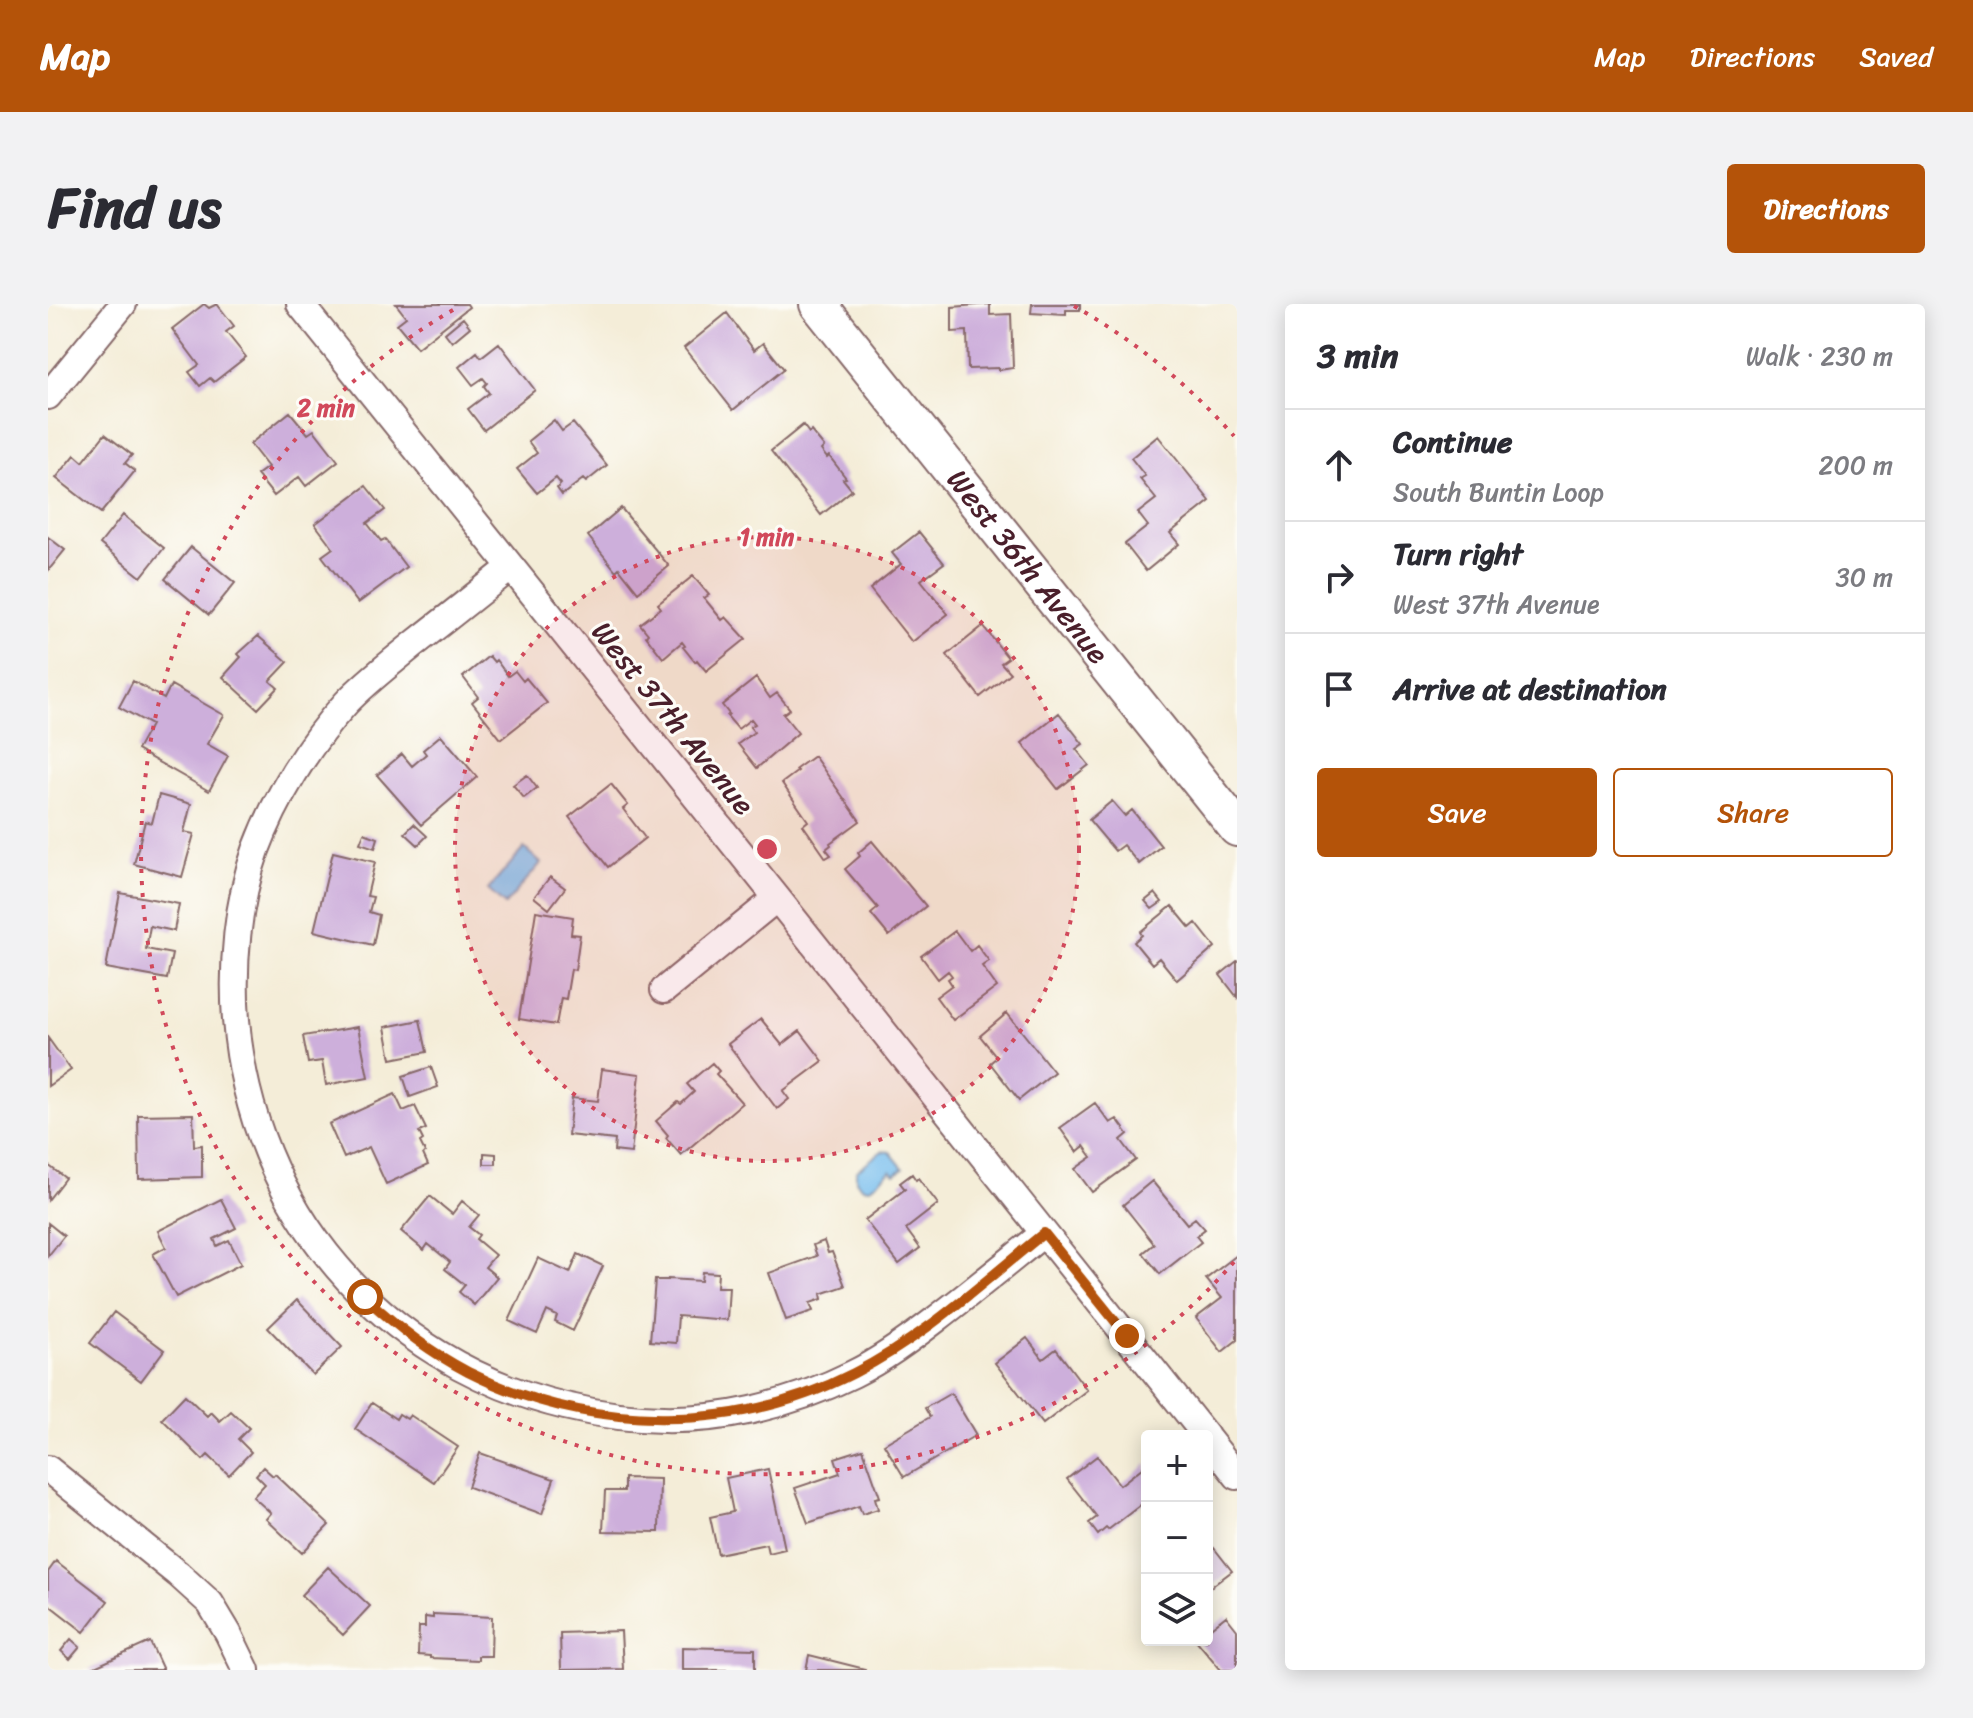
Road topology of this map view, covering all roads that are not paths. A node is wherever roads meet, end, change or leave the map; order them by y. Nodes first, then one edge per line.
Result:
1 (123, 304) edge
2 (300, 304) edge
3 (818, 304) edge
4 (48, 396) edge
5 (511, 567) junction
6 (1237, 828) edge
7 (777, 898) junction
8 (664, 990) dead end
9 (1044, 1233) junction
10 (1200, 1430) edge
11 (1213, 1446) edge
12 (48, 1469) edge
13 (1237, 1476) edge
14 (246, 1670) edge

1 - 4 street
2 - 5 street, West 37th Avenue
3 - 6 street, West 36th Avenue
5 - 7 street, West 37th Avenue
5 - 9 street
7 - 8 street
7 - 9 street, West 37th Avenue
9 - 10 street, West 37th Avenue
11 - 13 street, West 37th Avenue
12 - 14 street

